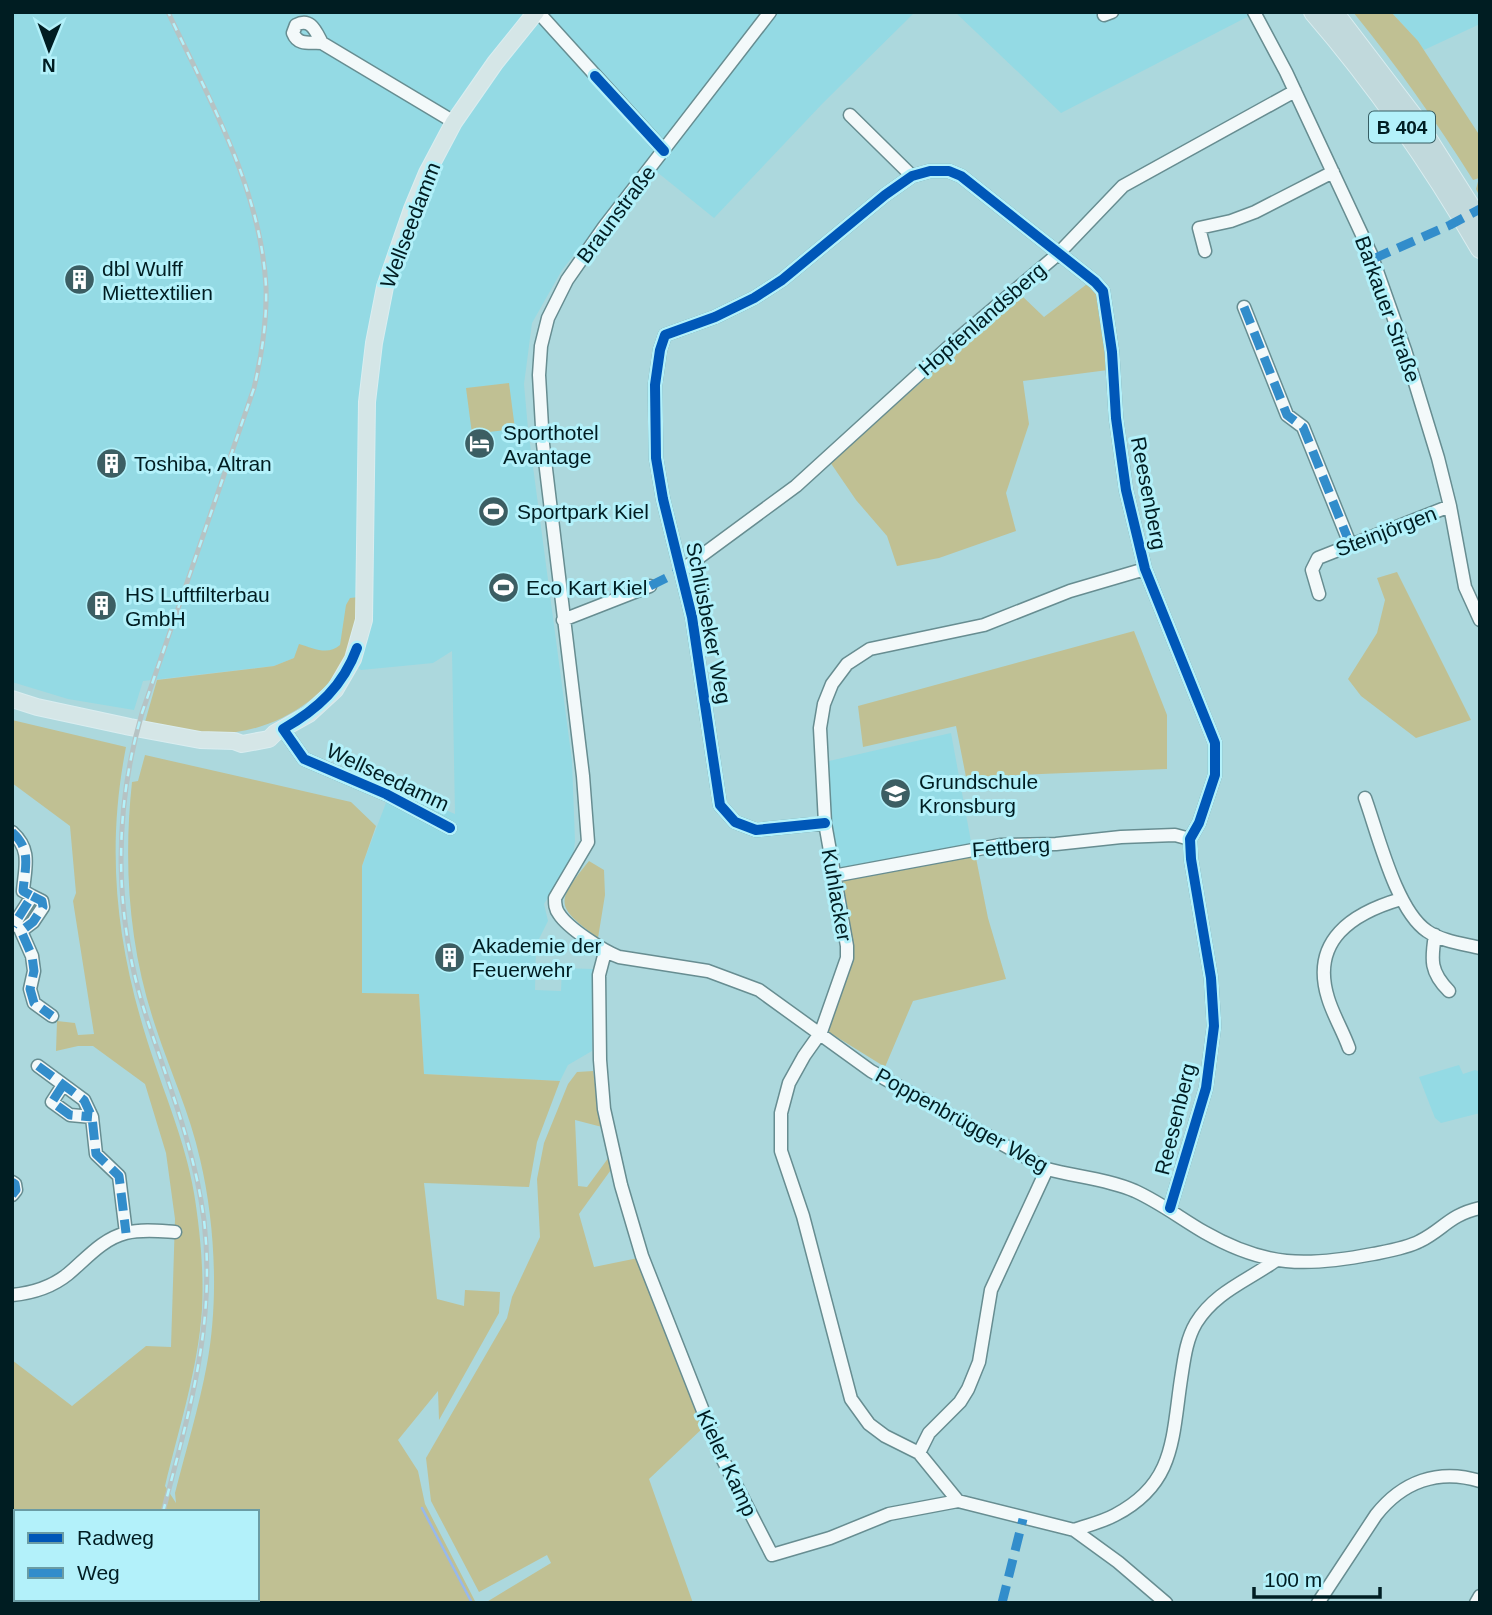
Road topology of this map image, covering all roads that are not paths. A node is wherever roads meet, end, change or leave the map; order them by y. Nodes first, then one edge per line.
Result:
1 (537, 12) edge
2 (770, 12) edge
3 (1254, 12) edge
4 (1314, 12) edge
5 (1334, 12) edge
6 (322, 43) dead end
7 (1295, 90) junction
8 (850, 115) dead end
9 (454, 122) junction
10 (664, 151) junction
11 (1333, 172) junction
12 (912, 176) junction
13 (1480, 221) edge
14 (1480, 249) edge
15 (1205, 251) dead end
16 (1058, 254) junction
17 (1244, 307) dead end
18 (665, 335) joint
19 (1450, 506) junction
20 (1350, 544) junction
21 (1145, 569) junction
22 (682, 570) junction
23 (650, 586) dead end
24 (1319, 594) dead end
25 (563, 620) junction
26 (1480, 620) edge
27 (12, 699) edge
28 (12, 706) edge
29 (37, 707) junction
30 (279, 731) junction
31 (1365, 798) dead end
32 (825, 823) junction
33 (450, 828) dead end
34 (12, 832) edge
35 (1190, 839) junction
36 (833, 876) junction
37 (555, 898) joint
38 (1401, 899) junction
39 (16, 928) edge
40 (1435, 935) junction
41 (1480, 948) edge
42 (605, 952) junction
43 (1449, 991) dead end
44 (52, 1016) dead end
45 (821, 1032) junction
46 (1349, 1048) dead end
47 (38, 1066) dead end
48 (63, 1085) junction
49 (92, 1117) junction
50 (1047, 1169) junction
51 (12, 1182) edge
52 (12, 1195) edge
53 (1170, 1208) junction
54 (1480, 1208) edge
55 (175, 1232) dead end
56 (126, 1233) junction
57 (1275, 1261) junction
58 (12, 1295) edge
59 (919, 1453) junction
60 (1480, 1481) edge
61 (958, 1501) junction
62 (1074, 1530) junction
63 (1480, 1596) edge
64 (1166, 1603) edge
65 (1318, 1603) edge
66 (1476, 1603) edge

1 - 9 main road, Wellseedamm
1 - 10 street
2 - 10 street, Braunstraße
3 - 7 street, Barkauer Straße
4 - 14 highway, B 404
5 - 13 highway, B 404
6 - 9 street
7 - 11 street, Barkauer Straße
7 - 16 street, Hopfenlandsberg
8 - 12 street
9 - 30 main road, Wellseedamm
10 - 25 street, Braunstraße
11 - 15 street
11 - 19 street, Barkauer Straße
12 - 16 street, Reesenberg
12 - 18 street, Reesenberg
16 - 21 street, Reesenberg
16 - 22 street, Hopfenlandsberg
17 - 20 street
18 - 22 street, Schlüsbeker Weg
19 - 20 street, Steinjörgen
19 - 26 street, Barkauer Straße
20 - 24 street, Steinjörgen
21 - 32 street, Kuhlacker
21 - 35 street, Reesenberg
22 - 32 street, Schlüsbeker Weg
23 - 25 street
25 - 37 street, Braunstraße
27 - 29 main road, Wellseedamm
28 - 29 main road, Wellseedamm
29 - 30 main road, Wellseedamm
30 - 33 street, Wellseedamm
31 - 38 street
32 - 36 street, Kuhlacker
34 - 39 street
35 - 36 street, Fettberg
35 - 53 street, Reesenberg
36 - 45 street, Kuhlacker
37 - 42 street, Poppenbrügger Weg
38 - 40 street
38 - 46 street
39 - 44 street
40 - 41 street
40 - 43 street
42 - 45 street, Poppenbrügger Weg
42 - 61 street, Kieler Kamp
45 - 50 street, Poppenbrügger Weg
45 - 59 street, Kuhlacker
47 - 48 street
48 - 49 street
48 - 49 street
49 - 56 street
50 - 53 street, Poppenbrügger Weg
50 - 59 street
51 - 52 street
53 - 57 street, Poppenbrügger Weg
54 - 57 street, Poppenbrügger Weg
55 - 56 street
56 - 58 street
57 - 62 street
59 - 61 street, Kuhlacker
60 - 65 street
61 - 62 street, Kieler Kamp
62 - 64 street, Kieler Kamp
63 - 66 street

